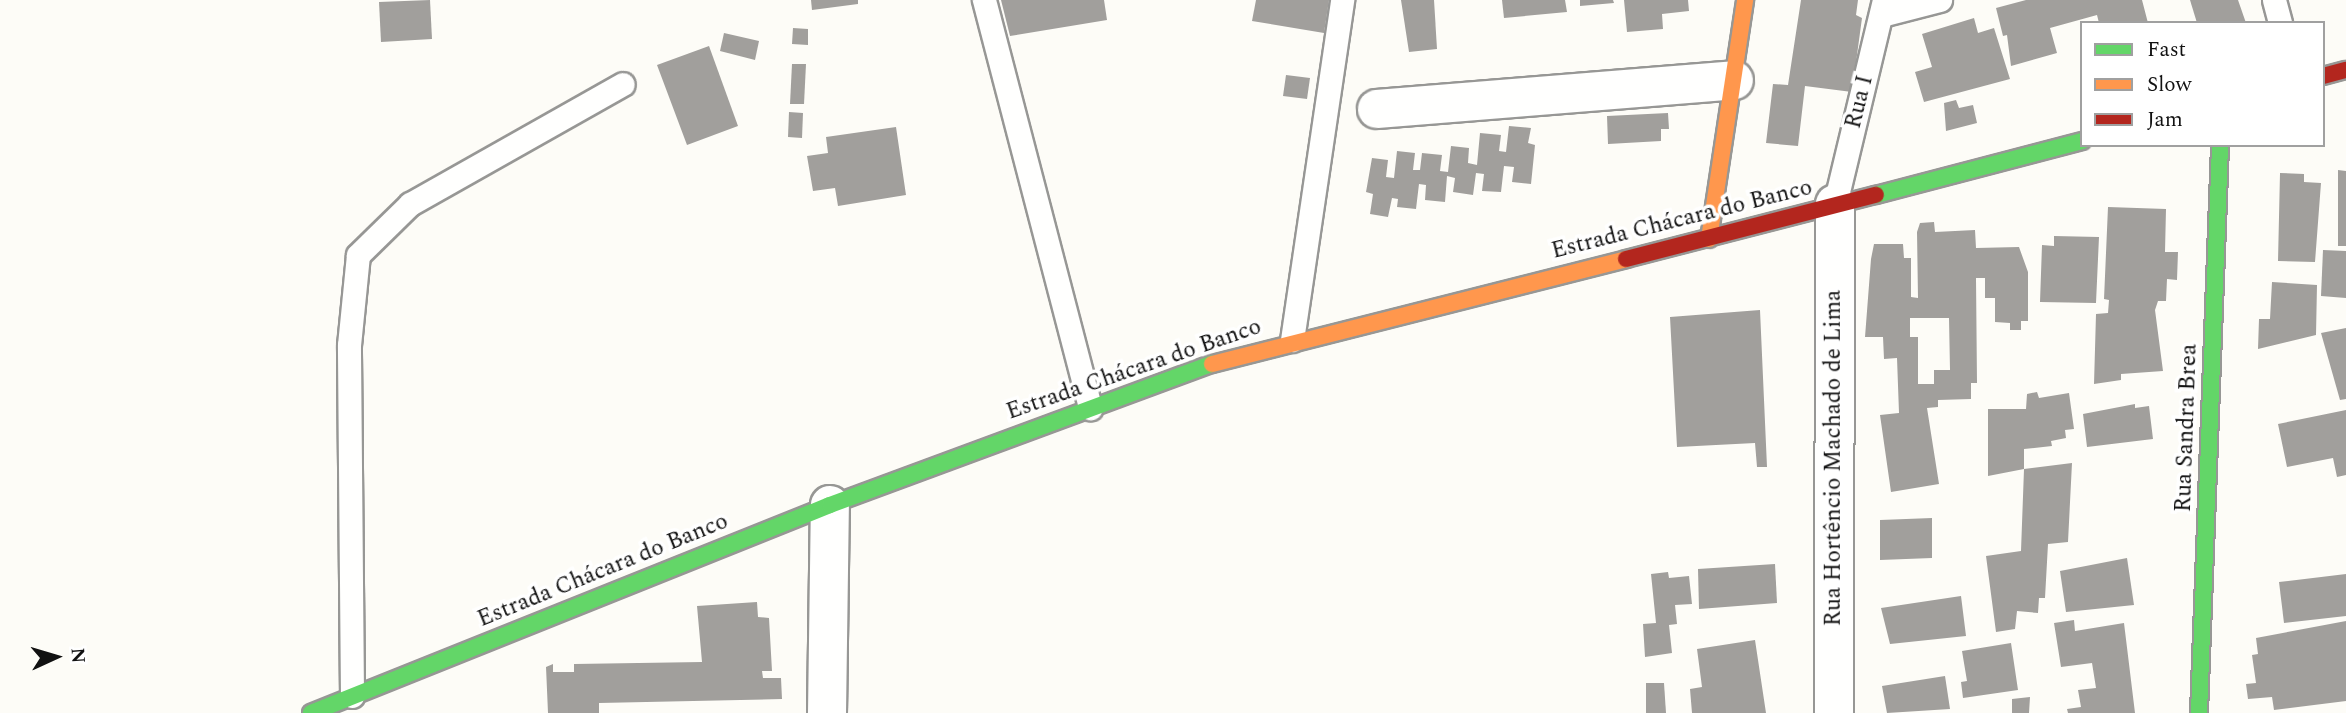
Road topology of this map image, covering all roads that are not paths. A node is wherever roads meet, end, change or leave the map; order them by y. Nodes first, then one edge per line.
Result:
1 (984, 0) edge
2 (1342, 0) edge
3 (1745, 0) edge
4 (1940, 0) edge
5 (2274, 0) edge
6 (1882, 8) edge
7 (2279, 21) edge
8 (2346, 71) edge
9 (2325, 76) edge
10 (1734, 80) junction
11 (623, 85) dead end
12 (1377, 108) dead end
13 (2080, 142) edge
14 (2220, 147) edge
15 (1835, 204) junction
16 (1709, 239) junction
17 (1292, 340) junction
18 (1090, 408) junction
19 (830, 505) junction
20 (352, 696) junction
21 (311, 713) edge
22 (827, 713) edge
23 (1834, 713) edge
24 (2199, 713) edge

1 - 18 lane
2 - 17 lane
3 - 10 street
4 - 6 lane
5 - 7 lane
6 - 15 lane, Rua I
8 - 9 street
10 - 12 street
10 - 16 street
11 - 20 lane
13 - 15 street, Estrada Chácara do Banco
14 - 24 street, Rua Sandra Brea
15 - 16 street, Estrada Chácara do Banco
15 - 23 street, Rua Hortêncio Machado de Lima
16 - 17 street, Estrada Chácara do Banco
17 - 18 street, Estrada Chácara do Banco
18 - 19 street, Estrada Chácara do Banco
19 - 20 street, Estrada Chácara do Banco
19 - 22 street
20 - 21 street, Estrada Chácara do Banco

